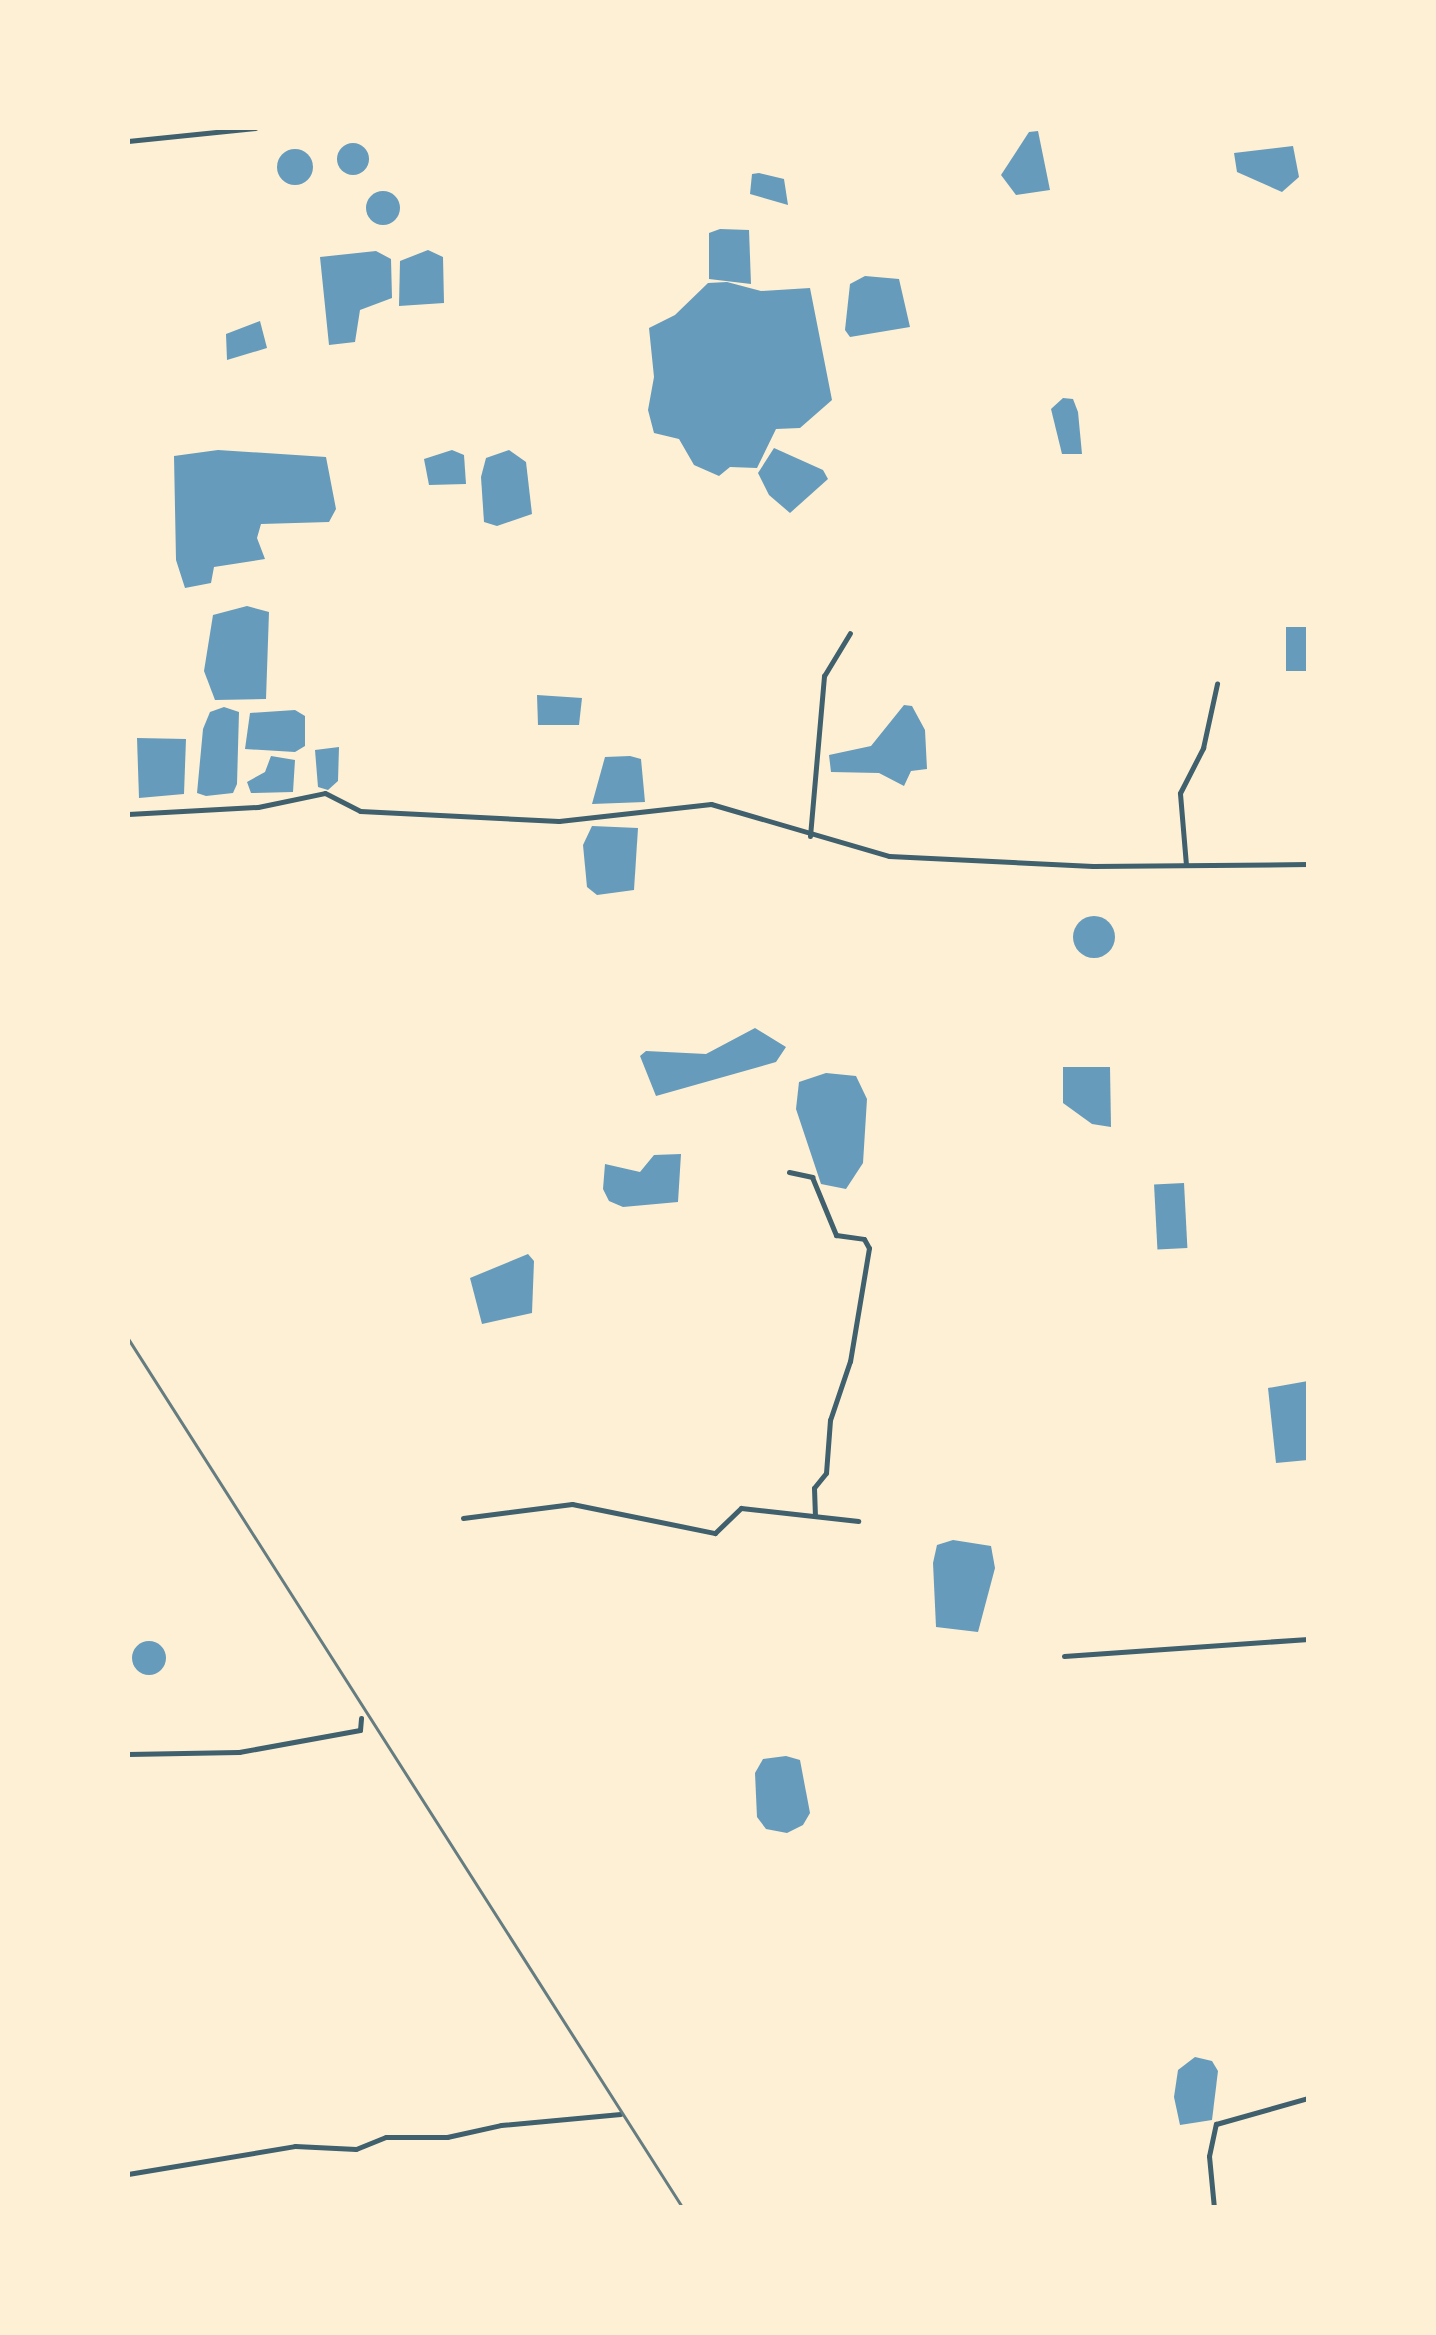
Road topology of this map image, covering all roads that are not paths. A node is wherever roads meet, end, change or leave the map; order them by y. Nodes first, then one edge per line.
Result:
1 (256, 128) edge
2 (128, 141) edge
3 (850, 633) dead end
4 (1217, 684) dead end
5 (128, 814) edge
6 (810, 836) junction
7 (1308, 864) edge
8 (1186, 866) junction
9 (788, 1172) dead end
10 (814, 1516) junction
11 (463, 1518) dead end
12 (858, 1521) dead end
13 (1308, 1640) edge
14 (1064, 1656) dead end
15 (361, 1718) dead end
16 (128, 1754) edge
17 (1308, 2098) edge
18 (620, 2114) dead end
19 (128, 2174) edge
20 (1214, 2208) edge

1 - 2 street
3 - 6 street
4 - 8 street
5 - 6 street
6 - 8 street
7 - 8 street
9 - 10 street
10 - 11 street
10 - 12 street
13 - 14 street
15 - 16 street
17 - 20 street
18 - 19 street

